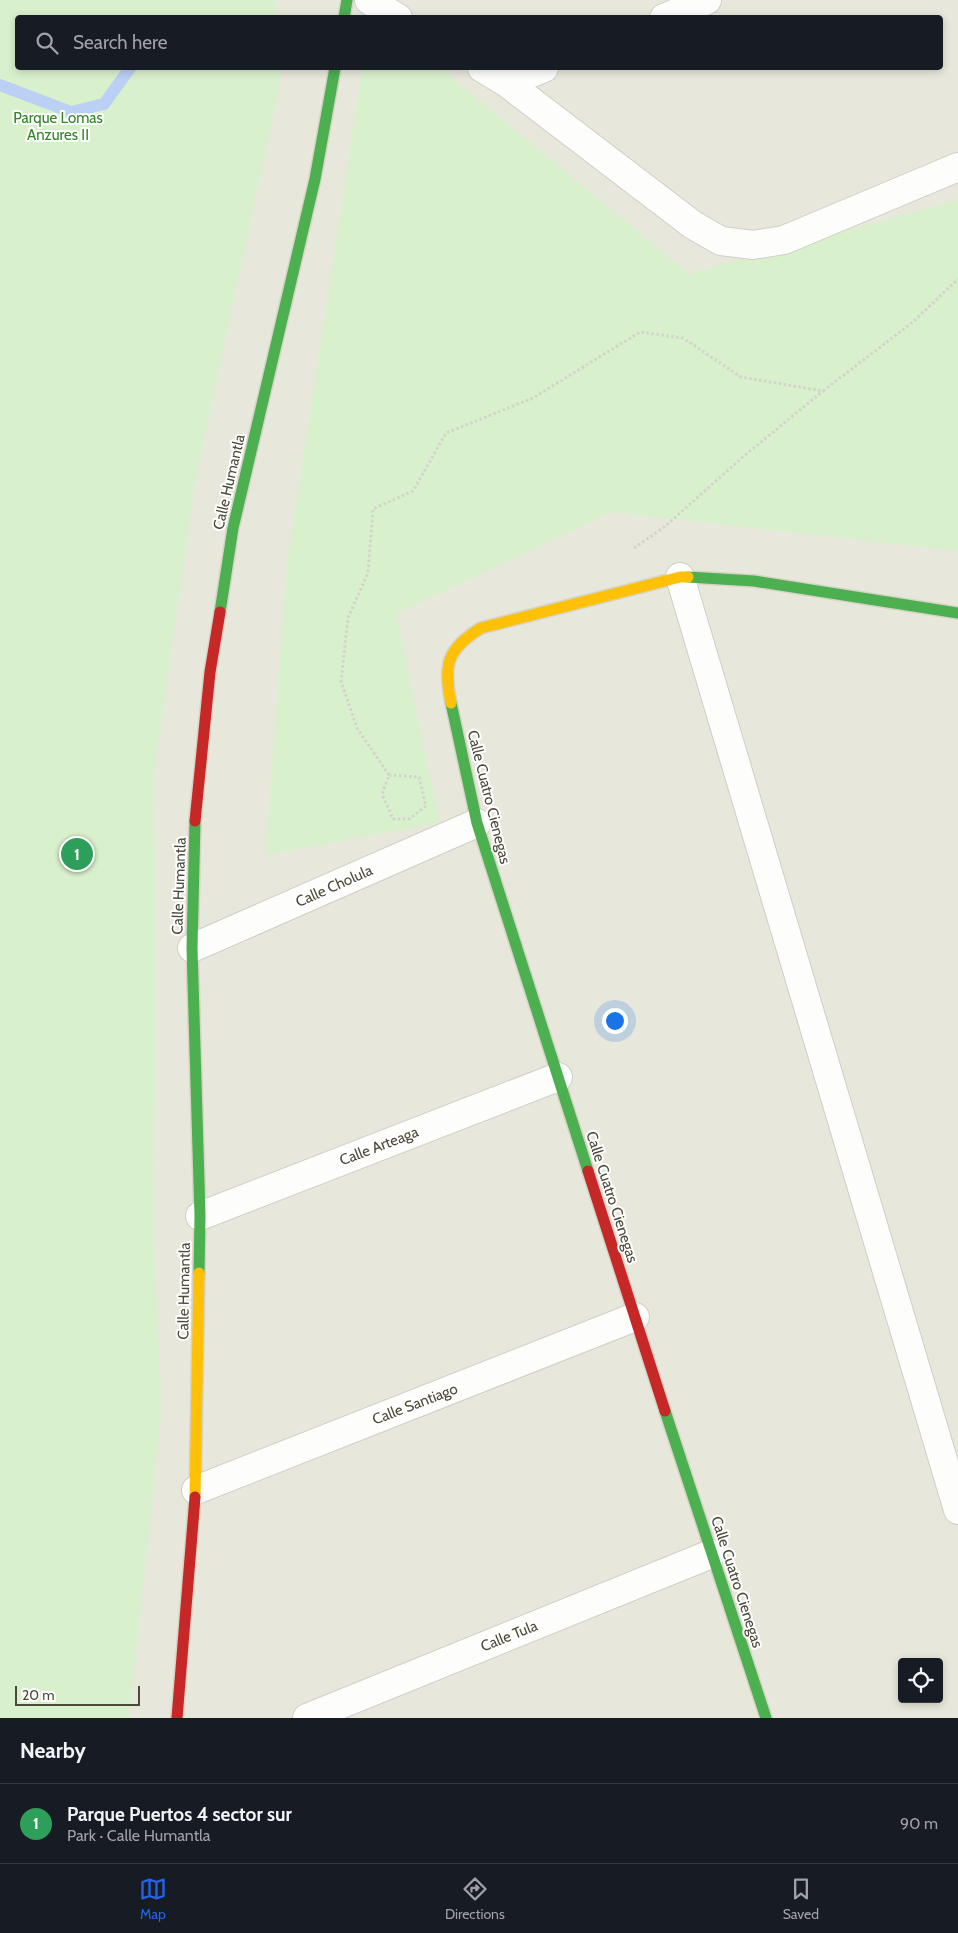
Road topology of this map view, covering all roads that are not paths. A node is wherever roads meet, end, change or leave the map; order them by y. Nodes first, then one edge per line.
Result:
1 (347, 0) edge
2 (369, 0) edge
3 (707, 0) edge
4 (344, 15) edge
5 (393, 15) edge
6 (671, 15) edge
7 (335, 70) edge
8 (486, 70) edge
9 (539, 70) edge
10 (507, 82) junction
11 (958, 167) edge
12 (680, 577) junction
13 (958, 613) edge
14 (477, 823) junction
15 (192, 948) junction
16 (558, 1077) junction
17 (200, 1216) junction
18 (635, 1317) junction
19 (196, 1490) junction
20 (958, 1510) edge
21 (711, 1554) junction
22 (177, 1718) edge
23 (307, 1718) edge
24 (766, 1718) edge

1 - 4 street
2 - 5 street
3 - 6 street
7 - 15 street, Calle Humantla
8 - 10 street
9 - 10 street
10 - 11 street
12 - 13 street
12 - 14 street, Calle Cuatro Cienegas
12 - 20 street
14 - 15 street, Calle Cholula
14 - 16 street, Calle Cuatro Cienegas
15 - 17 street, Calle Humantla
16 - 17 street, Calle Arteaga
16 - 18 street, Calle Cuatro Cienegas
17 - 19 street, Calle Humantla
18 - 19 street, Calle Santiago
18 - 21 street, Calle Cuatro Cienegas
19 - 22 street, Calle Humantla
21 - 23 street, Calle Tula
21 - 24 street, Calle Cuatro Cienegas

